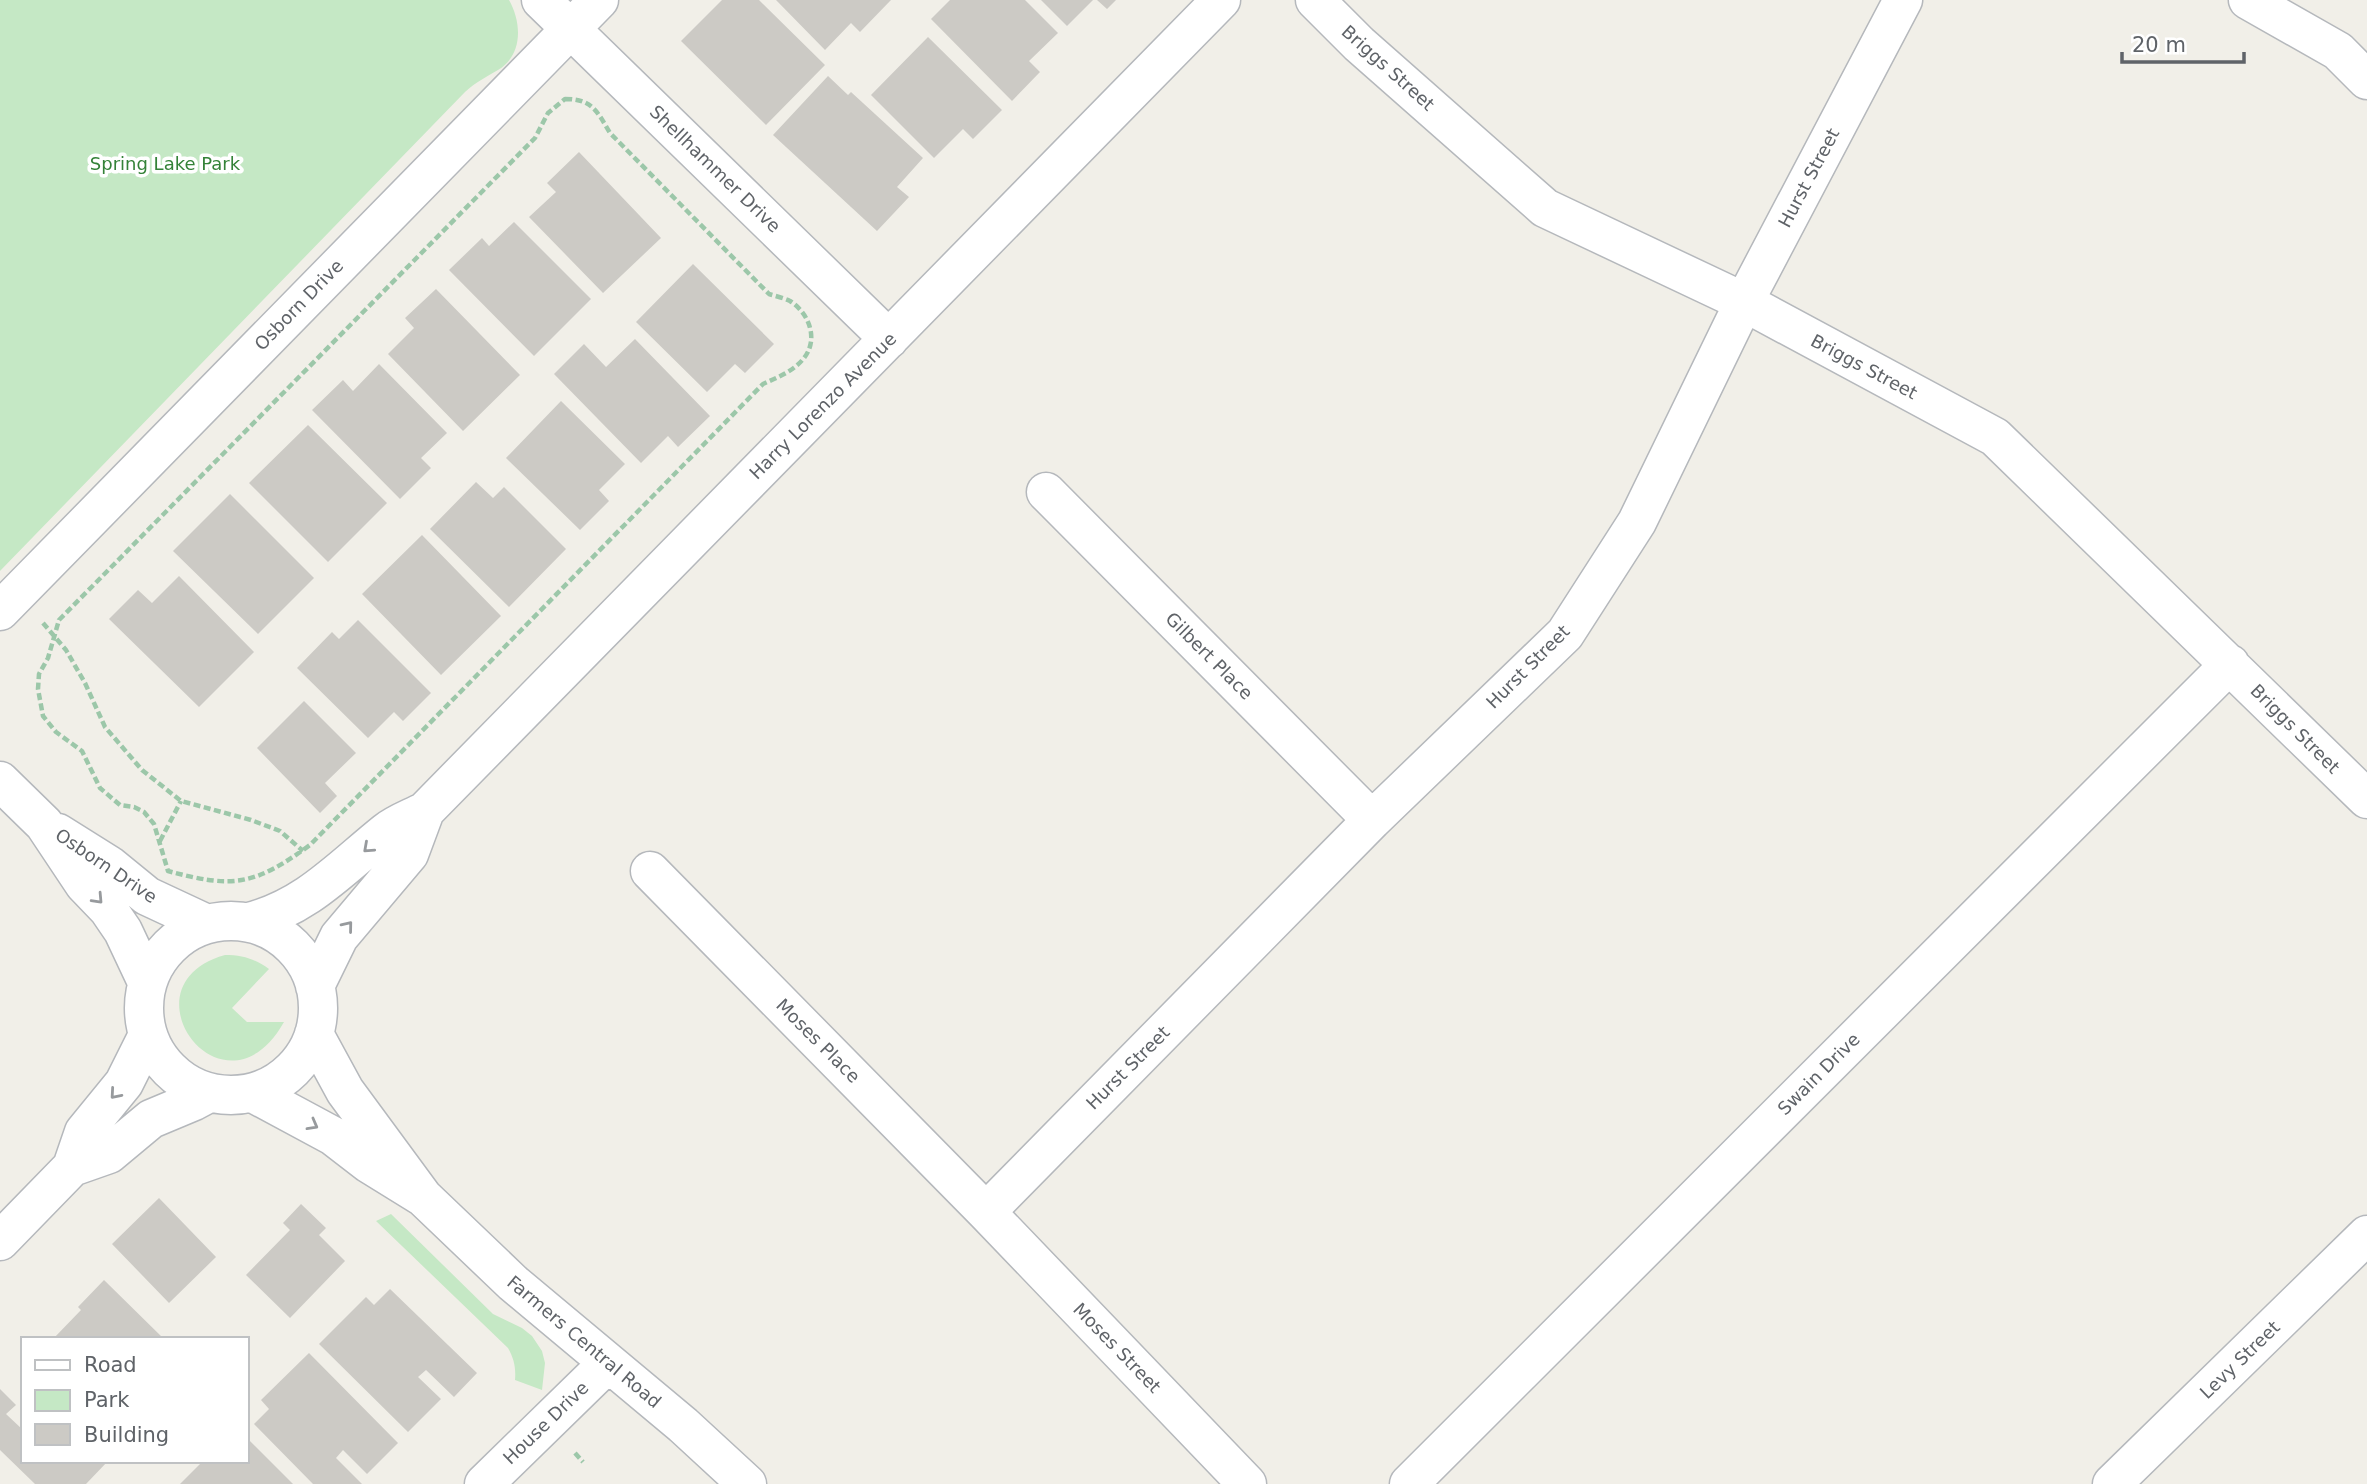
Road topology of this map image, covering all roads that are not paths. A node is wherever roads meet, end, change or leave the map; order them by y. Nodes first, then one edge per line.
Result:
1 (541, 0) edge
2 (599, 0) edge
3 (1221, 0) edge
4 (1315, 0) edge
5 (1903, 0) edge
6 (2248, 0) edge
7 (571, 29) junction
8 (2367, 80) edge
9 (1744, 302) junction
10 (889, 339) junction
11 (1046, 492) dead end
12 (0, 611) edge
13 (2230, 664) junction
14 (0, 780) edge
15 (2367, 799) edge
16 (425, 811) junction
17 (1372, 820) junction
18 (44, 824) junction
19 (650, 871) dead end
20 (249, 922) junction
21 (207, 924) junction
22 (147, 982) junction
23 (315, 986) junction
24 (314, 1034) junction
25 (148, 1035) junction
26 (209, 1093) junction
27 (253, 1093) junction
28 (72, 1167) junction
29 (423, 1197) junction
30 (986, 1212) junction
31 (2367, 1235) edge
32 (0, 1241) edge
33 (608, 1363) junction
34 (484, 1484) edge
35 (747, 1484) edge
36 (1247, 1484) edge
37 (1409, 1484) edge
38 (2112, 1484) edge

1 - 7 street, Shellhammer Drive
2 - 7 street, Osborn Drive
3 - 10 street, Harry Lorenzo Avenue
4 - 9 street, Briggs Street
5 - 9 street, Hurst Street
6 - 8 street
7 - 10 street, Shellhammer Drive
7 - 12 street, Osborn Drive
9 - 13 street, Briggs Street
9 - 17 street, Hurst Street
10 - 16 street, Harry Lorenzo Avenue
11 - 17 street, Gilbert Place
13 - 15 street, Briggs Street
13 - 37 street, Swain Drive
14 - 18 street, Osborn Drive
16 -> 20 street, Harry Lorenzo Avenue
23 -> 16 street, Harry Lorenzo Avenue
17 - 30 street, Hurst Street
18 - 21 street, Osborn Drive
18 -> 22 street, Osborn Drive
19 - 30 street, Moses Place
20 - 21 street
20 - 23 street
21 - 22 street
22 - 25 street
23 - 24 street
24 - 27 street
24 - 29 street, Farmers Central Road
25 - 26 street
25 -> 28 street
26 - 27 street
26 - 28 street
27 -> 29 street, Farmers Central Road
28 - 32 street
29 - 33 street, Farmers Central Road
30 - 36 street, Moses Street
31 - 38 street, Levy Street
33 - 34 street, House Drive
33 - 35 street, Farmers Central Road

